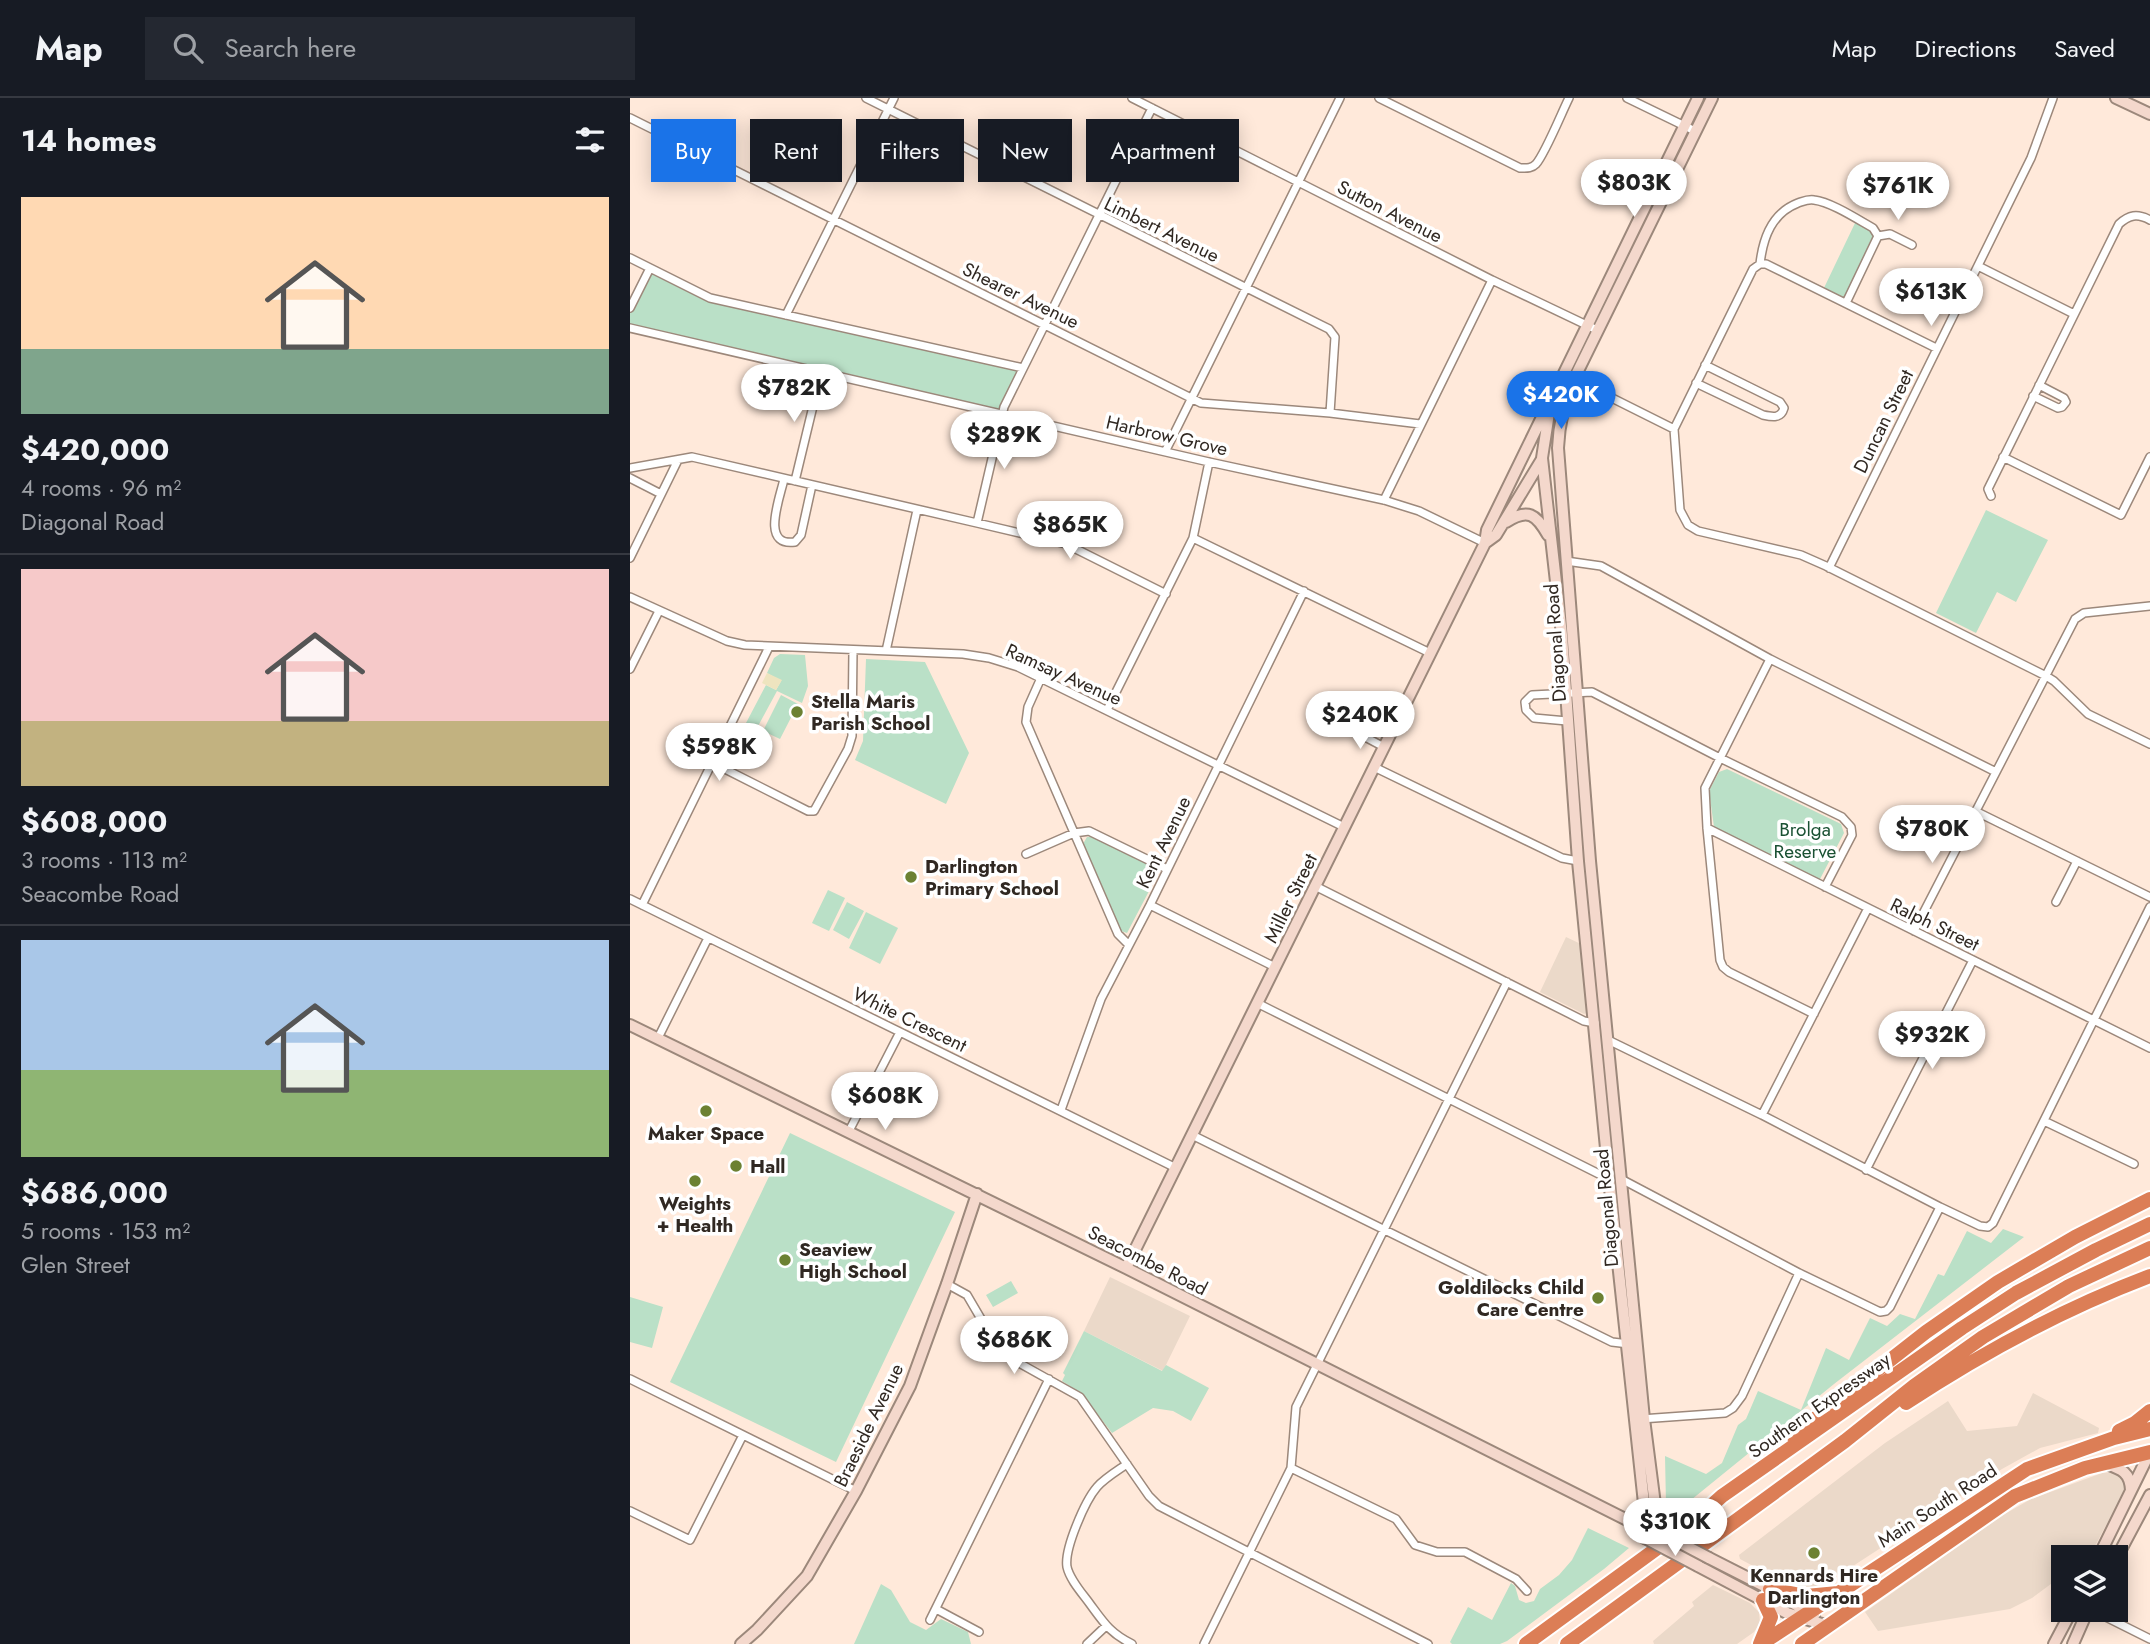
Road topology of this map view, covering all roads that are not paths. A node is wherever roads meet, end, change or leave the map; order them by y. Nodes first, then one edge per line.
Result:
1 (866, 98) edge
2 (894, 98) edge
3 (1132, 98) edge
4 (1340, 98) edge
5 (1379, 98) edge
6 (1569, 98) edge
7 (1627, 98) edge
8 (1698, 98) edge
9 (1712, 98) edge
10 (2053, 98) edge
11 (2116, 98) edge
12 (1152, 108) junction
13 (889, 109) junction
14 (2150, 114) edge
15 (630, 118) edge
16 (1689, 128) junction
17 (1299, 183) junction
18 (1099, 215) junction
19 (834, 220) junction
20 (2150, 220) edge
21 (1878, 236) junction
22 (1912, 245) dead end
23 (630, 258) edge
24 (1760, 264) junction
25 (1978, 266) junction
26 (650, 268) junction
27 (1492, 280) junction
28 (1247, 288) junction
29 (1846, 303) junction
30 (630, 308) edge
31 (2074, 314) junction
32 (786, 315) junction
33 (1045, 325) junction
34 (1592, 327) junction
35 (630, 328) edge
36 (1936, 348) junction
37 (1705, 365) junction
38 (1023, 368) junction
39 (821, 373) junction
40 (1574, 379) junction
41 (1696, 383) junction
42 (2039, 386) junction
43 (2034, 396) junction
44 (1192, 399) junction
45 (1551, 400) junction
46 (1003, 413) junction
47 (1330, 413) junction
48 (1559, 422) junction
49 (1420, 424) junction
50 (1674, 429) junction
51 (1166, 450) junction
52 (2003, 457) junction
53 (2150, 457) edge
54 (1542, 458) junction
55 (678, 460) junction
56 (1209, 462) junction
57 (630, 468) edge
58 (630, 478) edge
59 (784, 479) junction
60 (795, 481) junction
61 (812, 485) junction
62 (661, 494) junction
63 (1991, 496) dead end
64 (1384, 500) junction
65 (917, 510) junction
66 (977, 523) junction
67 (1502, 525) junction
68 (1193, 538) junction
69 (1551, 541) junction
70 (1485, 543) junction
71 (630, 558) edge
72 (1566, 561) junction
73 (1553, 562) junction
74 (1829, 568) junction
75 (1304, 591) junction
76 (1166, 594) junction
77 (630, 597) edge
78 (2150, 606) edge
79 (659, 611) junction
80 (769, 647) junction
81 (853, 650) junction
82 (886, 651) junction
83 (1430, 653) junction
84 (1770, 659) junction
85 (630, 669) edge
86 (2046, 676) junction
87 (1041, 678) junction
88 (1570, 693) junction
89 (1107, 710) junction
90 (1567, 721) junction
91 (1350, 729) dead end
92 (2150, 744) edge
93 (1384, 747) junction
94 (1720, 758) junction
95 (713, 763) junction
96 (1218, 765) junction
97 (1374, 767) junction
98 (1996, 772) junction
99 (1975, 811) junction
100 (1344, 827) junction
101 (1707, 828) junction
102 (1074, 833) junction
103 (1026, 854) dead end
104 (1578, 861) junction
105 (1590, 861) junction
106 (2077, 861) junction
107 (1167, 869) junction
108 (1315, 886) junction
109 (1825, 887) junction
110 (2150, 897) edge
111 (630, 899) edge
112 (2056, 902) dead end
113 (642, 905) junction
114 (1150, 905) junction
115 (2150, 907) edge
116 (1867, 908) junction
117 (1914, 931) junction
118 (708, 938) junction
119 (1129, 945) junction
120 (1973, 960) junction
121 (1275, 967) junction
122 (1507, 982) junction
123 (1257, 1003) junction
124 (1814, 1014) junction
125 (2095, 1021) junction
126 (1595, 1023) junction
127 (630, 1025) edge
128 (900, 1032) junction
129 (658, 1038) junction
130 (1602, 1039) junction
131 (2150, 1048) edge
132 (1448, 1099) junction
133 (1062, 1110) junction
134 (1762, 1115) junction
135 (2044, 1121) junction
136 (849, 1131) junction
137 (1192, 1135) junction
138 (2134, 1164) dead end
139 (1175, 1168) junction
140 (1866, 1170) junction
141 (1609, 1179) junction
142 (1621, 1179) junction
143 (977, 1194) junction
144 (2150, 1199) edge
145 (1940, 1206) junction
146 (2150, 1224) edge
147 (1383, 1230) junction
148 (2150, 1248) edge
149 (1126, 1268) junction
150 (1799, 1273) junction
151 (2150, 1276) edge
152 (947, 1284) junction
153 (1631, 1344) junction
154 (1316, 1366) junction
155 (630, 1379) edge
156 (1049, 1379) junction
157 (2150, 1411) edge
158 (1639, 1419) junction
159 (2150, 1429) edge
160 (743, 1435) junction
161 (1845, 1441) junction
162 (2104, 1442) junction
163 (2150, 1452) edge
164 (2104, 1463) junction
165 (1127, 1464) junction
166 (1291, 1468) junction
167 (856, 1491) junction
168 (2130, 1493) junction
169 (2150, 1495) edge
170 (1723, 1496) junction
171 (630, 1511) edge
172 (1649, 1533) junction
173 (2104, 1545) edge
174 (2123, 1545) edge
175 (1249, 1553) junction
176 (1527, 1591) dead end
177 (1839, 1593) junction
178 (1767, 1595) junction
179 (936, 1609) junction
180 (1805, 1616) junction
181 (930, 1620) dead end
182 (2066, 1622) edge
183 (2083, 1622) edge
184 (2116, 1622) edge
185 (1106, 1626) junction
186 (1828, 1626) junction
187 (979, 1632) dead end
188 (2149, 1636) edge
189 (741, 1644) edge
190 (1087, 1644) edge
191 (1132, 1644) edge
192 (1204, 1644) edge
193 (1428, 1644) edge
194 (1527, 1644) edge
195 (1567, 1644) edge
196 (1760, 1644) edge
197 (1802, 1644) edge
198 (2054, 1644) edge
199 (2073, 1644) edge

1 - 13 street, Limbert Avenue
2 - 13 street
3 - 12 street, Sutton Avenue
4 - 17 street
5 - 6 street
7 - 16 street
8 - 16 main road, Diagonal Road
9 - 16 main road, Diagonal Road
10 - 25 street, Duncan Street
11 - 14 main road
12 - 17 street, Sutton Avenue
12 - 18 street
13 - 18 street, Limbert Avenue
13 - 19 street
15 - 19 street, Shearer Avenue
16 - 34 main road, Diagonal Road
17 - 27 street, Sutton Avenue
17 - 28 street
18 - 28 street, Limbert Avenue
18 - 33 street
19 - 32 street
19 - 33 street, Shearer Avenue
20 - 31 street
21 - 22 street
21 - 24 street
21 - 29 street
23 - 26 street
24 - 29 street
24 - 37 street
25 - 31 street
25 - 36 street, Duncan Street
26 - 30 street
26 - 32 street
27 - 34 street, Sutton Avenue
27 - 49 street
28 - 44 street
28 - 47 street, Limbert Avenue
29 - 36 street
31 - 42 street
32 - 38 street
33 - 38 street
33 - 44 street, Shearer Avenue
34 - 40 main road, Diagonal Road
34 - 45 main road, Diagonal Road
35 - 39 street, Harbrow Grove
36 - 74 street, Duncan Street
37 - 41 street
37 - 41 street
38 - 46 street
39 - 46 street, Harbrow Grove
39 - 60 street
40 - 48 main road, Diagonal Road
40 - 50 street
41 - 50 street
42 - 43 street
42 - 43 street
43 - 52 street
44 - 47 street, Shearer Avenue
44 - 51 street
45 - 54 main road, Diagonal Road
45 - 70 main road, Miller Street
46 - 51 street, Harbrow Grove
46 - 66 street
47 - 49 street, Shearer Avenue
48 - 54 main road, Miller Street
48 - 72 main road, Diagonal Road
49 - 64 street
50 - 74 street
51 - 56 street, Harbrow Grove
52 - 53 street
52 - 63 street
54 - 67 main road, Miller Street
54 - 69 main road, Diagonal Road
55 - 57 street
55 - 59 street
55 - 62 street
56 - 64 street, Harbrow Grove
56 - 68 street
58 - 62 street
59 - 60 street
59 - 61 street
60 - 61 street
61 - 65 street
62 - 71 street
64 - 70 street, Harbrow Grove
65 - 66 street
65 - 82 street
66 - 76 street
67 - 69 main road
67 - 70 main road, Miller Street
68 - 75 street
68 - 76 street
69 - 73 main road, Diagonal Road
70 - 83 main road, Miller Street
72 - 73 main road
72 - 84 street
72 - 88 main road, Diagonal Road
73 - 88 main road, Diagonal Road
74 - 86 street
75 - 83 street
75 - 96 street, Kent Avenue
76 - 89 street
77 - 79 street, Ramsay Avenue
78 - 86 street
79 - 80 street, Ramsay Avenue
79 - 85 street
80 - 81 street, Ramsay Avenue
80 - 95 street
81 - 82 street, Ramsay Avenue
81 - 95 street
82 - 87 street, Ramsay Avenue
83 - 93 main road, Miller Street
84 - 94 street
84 - 98 street
86 - 92 street
86 - 98 street
87 - 89 street, Ramsay Avenue
87 - 102 street
88 - 90 main road, Diagonal Road
88 - 90 street, Diagonal Road
88 - 94 street
88 - 105 main road, Diagonal Road
89 - 96 street, Ramsay Avenue
90 - 104 main road, Diagonal Road
91 - 93 street
93 - 97 main road, Miller Street
94 - 101 street
94 - 109 street
95 - 113 street
96 - 100 street, Ramsay Avenue
96 - 107 street, Kent Avenue
97 - 100 main road, Miller Street
97 - 104 street
98 - 99 street
99 - 106 street
99 - 117 street
100 - 108 main road, Miller Street
101 - 109 street, Ralph Street
101 - 124 street
102 - 103 street
102 - 107 street
102 - 119 street
104 - 105 main road
104 - 126 main road, Diagonal Road
105 - 130 main road, Diagonal Road
106 - 110 street
106 - 112 street
107 - 114 street, Kent Avenue
108 - 121 main road, Miller Street
108 - 122 street
109 - 116 street, Ralph Street
111 - 113 street, White Crescent
113 - 118 street, White Crescent
114 - 119 street, Kent Avenue
114 - 121 street
115 - 125 street
116 - 117 street, Ralph Street
116 - 124 street
117 - 120 street, Ralph Street
118 - 128 street, White Crescent
118 - 129 street
119 - 133 street, Kent Avenue
120 - 125 street, Ralph Street
120 - 140 street
121 - 123 main road, Miller Street
122 - 126 street
122 - 132 street
123 - 132 street
123 - 137 main road, Miller Street
124 - 134 street
125 - 131 street, Ralph Street
125 - 135 street
126 - 130 main road, Diagonal Road
127 - 129 main road, Seacombe Road
128 - 133 street, White Crescent
128 - 136 street
129 - 136 main road, Seacombe Road
130 - 134 street
130 - 141 main road, Diagonal Road
130 - 142 main road, Diagonal Road
132 - 141 street
132 - 147 street
133 - 139 street, White Crescent
134 - 140 street
135 - 138 street
135 - 145 street
136 - 143 main road, Seacombe Road
137 - 139 main road, Miller Street
137 - 147 street
139 - 149 main road, Miller Street
140 - 145 street
141 - 142 main road
141 - 153 main road, Diagonal Road
142 - 150 street
142 - 153 main road, Diagonal Road
143 - 149 main road, Seacombe Road
143 - 152 main road, Braeside Avenue
144 - 170 highway
145 - 150 street
146 - 170 highway, Southern Expressway
147 - 153 street
147 - 154 street
148 - 161 highway, Southern Expressway
149 - 154 main road, Seacombe Road
150 - 158 street
151 - 161 highway
152 - 156 street
152 - 167 main road, Braeside Avenue
153 - 158 main road, Diagonal Road
154 - 166 street
154 - 172 main road, Seacombe Road
155 - 160 street
156 - 165 street
156 - 179 street
157 - 162 highway
158 - 172 main road, Diagonal Road
159 - 162 highway, Main South Road
160 - 167 street
160 - 171 street
161 - 195 highway, Southern Expressway
162 - 177 highway, Main South Road
163 - 164 highway, Main South Road
163 - 168 main road
164 - 168 main road
164 - 186 highway, Main South Road
165 - 175 street
165 - 185 street
166 - 175 street
166 - 176 street
167 - 189 main road, Braeside Avenue
168 - 173 main road
169 - 174 main road
170 - 194 highway, Southern Expressway
172 - 178 main road, Seacombe Road, bridge
172 - 178 main road, Seacombe Road, bridge
175 - 192 street
175 - 193 street
177 - 178 highway
177 - 180 highway, Main South Road
178 - 180 main road, Seacombe Road
178 - 196 highway
179 - 181 street
179 - 187 street
180 - 186 main road, Seacombe Road
180 - 196 highway, Main South Road
182 - 198 main road
183 - 199 main road
184 - 188 street
185 - 190 street
185 - 191 street
186 - 197 highway, Main South Road

